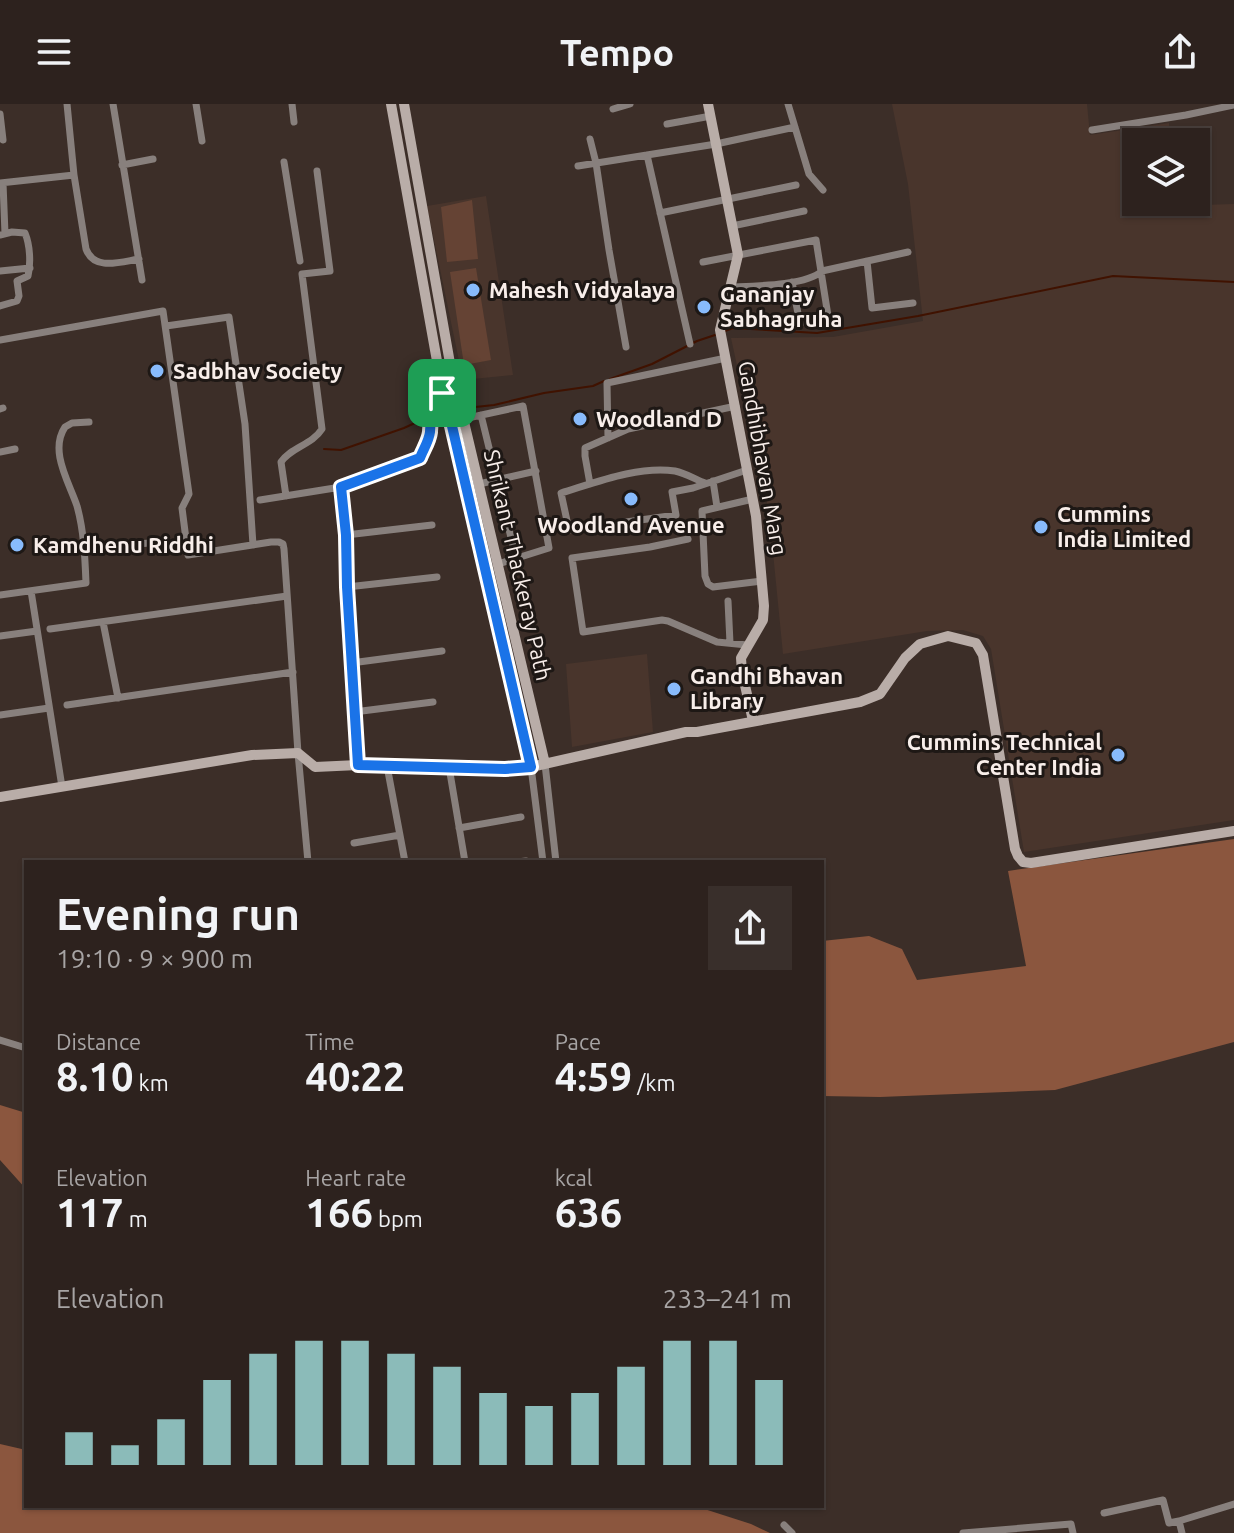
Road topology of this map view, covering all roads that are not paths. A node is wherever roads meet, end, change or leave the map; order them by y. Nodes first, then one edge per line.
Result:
1 (67, 104) edge
2 (113, 104) edge
3 (196, 104) edge
4 (292, 104) edge
5 (391, 104) edge
6 (404, 104) edge
7 (630, 104) edge
8 (788, 104) edge
9 (1188, 104) edge
10 (1234, 105) edge
11 (613, 109) dead end
12 (709, 110) edge
13 (1194, 113) junction
14 (0, 114) edge
15 (294, 122) dead end
16 (667, 124) dead end
17 (795, 127) junction
18 (1092, 130) dead end
19 (590, 139) dead end
20 (3, 140) dead end
21 (202, 141) dead end
22 (716, 144) junction
23 (647, 155) junction
24 (153, 159) dead end
25 (284, 162) dead end
26 (596, 163) junction
27 (122, 165) junction
28 (578, 166) dead end
29 (317, 171) dead end
30 (74, 175) junction
31 (1, 183) edge
32 (796, 185) dead end
33 (823, 190) dead end
34 (727, 199) junction
35 (804, 211) dead end
36 (660, 213) junction
37 (732, 226) junction
38 (3, 234) edge
39 (908, 252) dead end
40 (738, 255) junction
41 (139, 259) junction
42 (300, 261) dead end
43 (867, 261) junction
44 (703, 262) dead end
45 (30, 268) junction
46 (0, 271) edge
47 (822, 271) junction
48 (142, 280) dead end
49 (792, 282) junction
50 (731, 287) junction
51 (913, 303) dead end
52 (0, 306) edge
53 (829, 322) dead end
54 (800, 324) dead end
55 (166, 326) junction
56 (0, 340) edge
57 (690, 344) dead end
58 (626, 347) dead end
59 (726, 358) junction
60 (443, 397) junction
61 (736, 406) junction
62 (481, 415) junction
63 (462, 416) junction
64 (89, 422) dead end
65 (608, 438) junction
66 (15, 449) dead end
67 (0, 452) edge
68 (747, 470) junction
69 (536, 471) junction
70 (496, 480) junction
71 (709, 482) junction
72 (479, 484) junction
73 (590, 484) junction
74 (341, 487) junction
75 (286, 496) junction
76 (753, 499) junction
77 (260, 500) dead end
78 (717, 507) junction
79 (432, 525) dead end
80 (346, 535) junction
81 (688, 539) dead end
82 (150, 543) dead end
83 (253, 545) junction
84 (84, 548) junction
85 (516, 558) junction
86 (498, 564) junction
87 (437, 577) dead end
88 (762, 581) junction
89 (347, 587) junction
90 (31, 591) junction
91 (0, 595) edge
92 (287, 596) junction
93 (728, 601) dead end
94 (103, 622) junction
95 (50, 629) dead end
96 (37, 631) junction
97 (0, 636) edge
98 (730, 643) junction
99 (747, 645) junction
100 (442, 651) dead end
101 (351, 663) junction
102 (293, 672) junction
103 (118, 698) junction
104 (433, 702) dead end
105 (67, 705) dead end
106 (49, 708) junction
107 (354, 712) junction
108 (0, 715) edge
109 (753, 721) junction
110 (298, 753) junction
111 (545, 764) junction
112 (358, 765) junction
113 (387, 766) junction
114 (449, 767) junction
115 (531, 767) junction
116 (62, 787) junction
117 (0, 797) edge
118 (521, 817) dead end
119 (552, 827) junction
120 (459, 828) junction
121 (539, 829) junction
122 (1234, 831) edge
123 (400, 835) junction
124 (354, 843) dead end
125 (308, 860) edge
126 (405, 860) edge
127 (465, 860) edge
128 (543, 860) edge
129 (556, 860) edge
130 (0, 1040) edge
131 (24, 1047) edge
132 (1234, 1504) edge
133 (1104, 1513) dead end
134 (1179, 1521) junction
135 (784, 1525) dead end
136 (792, 1533) edge
137 (963, 1533) edge
138 (1073, 1533) edge
139 (1182, 1533) edge

1 - 30 street
2 - 27 street
3 - 21 street
4 - 15 street
5 - 60 street, Shrikant Thackeray Path
6 - 63 street, Shrikant Thackeray Path
7 - 11 street
8 - 17 street
9 - 13 street
10 - 13 street
12 - 16 street
12 - 22 street, Gandhibhavan Marg
13 - 18 street
14 - 20 street
17 - 22 street
17 - 33 street
19 - 26 street
22 - 23 street
22 - 34 street, Gandhibhavan Marg
23 - 26 street
23 - 36 street
24 - 27 street
25 - 42 street
26 - 28 street
26 - 58 street
27 - 41 street
29 - 75 street
30 - 31 street
30 - 41 street
31 - 38 street
32 - 34 street
34 - 36 street
34 - 37 street, Gandhibhavan Marg
35 - 37 street
36 - 57 street
37 - 40 street, Gandhibhavan Marg
38 - 45 street
39 - 43 street
40 - 44 street
40 - 47 street
40 - 50 street, Gandhibhavan Marg
41 - 48 street
43 - 47 street
43 - 51 street
45 - 46 street
45 - 52 street
47 - 49 street
47 - 53 street
49 - 50 street
49 - 54 street
50 - 59 street, Gandhibhavan Marg
55 - 56 street
55 - 83 street
55 - 83 street
59 - 61 street, Gandhibhavan Marg
59 - 65 street
60 - 74 street
60 - 115 street, Shrikant Thackeray Path
61 - 65 street
61 - 68 street, Gandhibhavan Marg
62 - 63 street
62 - 69 street
62 - 70 street
63 - 72 street, Shrikant Thackeray Path
64 - 84 street
65 - 73 street
66 - 67 street
68 - 71 street
68 - 76 street, Gandhibhavan Marg
69 - 70 street
69 - 85 street
70 - 72 street
70 - 85 street
71 - 73 street
71 - 73 street
71 - 78 street
72 - 86 street, Shrikant Thackeray Path
74 - 75 street
74 - 80 street
75 - 77 street
76 - 78 street
76 - 88 street, Gandhibhavan Marg
78 - 88 street
79 - 80 street
80 - 89 street
81 - 98 street
82 - 84 street
83 - 92 street
84 - 90 street
85 - 86 street
86 - 111 street, Shrikant Thackeray Path
87 - 89 street
88 - 99 street, Gandhibhavan Marg
89 - 101 street
90 - 91 street
90 - 96 street
92 - 94 street
92 - 102 street
93 - 98 street
94 - 95 street
94 - 103 street
96 - 97 street
96 - 106 street
98 - 99 street
99 - 109 street, Gandhibhavan Marg
100 - 101 street
101 - 107 street
102 - 103 street
102 - 110 street
103 - 105 street
104 - 107 street
106 - 108 street
106 - 116 street
107 - 112 street
109 - 111 street
109 - 122 street
110 - 112 street
110 - 116 street
110 - 125 street
111 - 115 street
111 - 119 street
112 - 113 street
113 - 114 street
113 - 123 street
114 - 115 street
114 - 120 street
115 - 121 street
116 - 117 street
118 - 120 street
119 - 121 street
119 - 129 street
120 - 127 street
121 - 128 street
123 - 124 street
123 - 126 street
130 - 131 street
132 - 134 street
133 - 134 street
134 - 139 street
135 - 136 street
137 - 138 street

